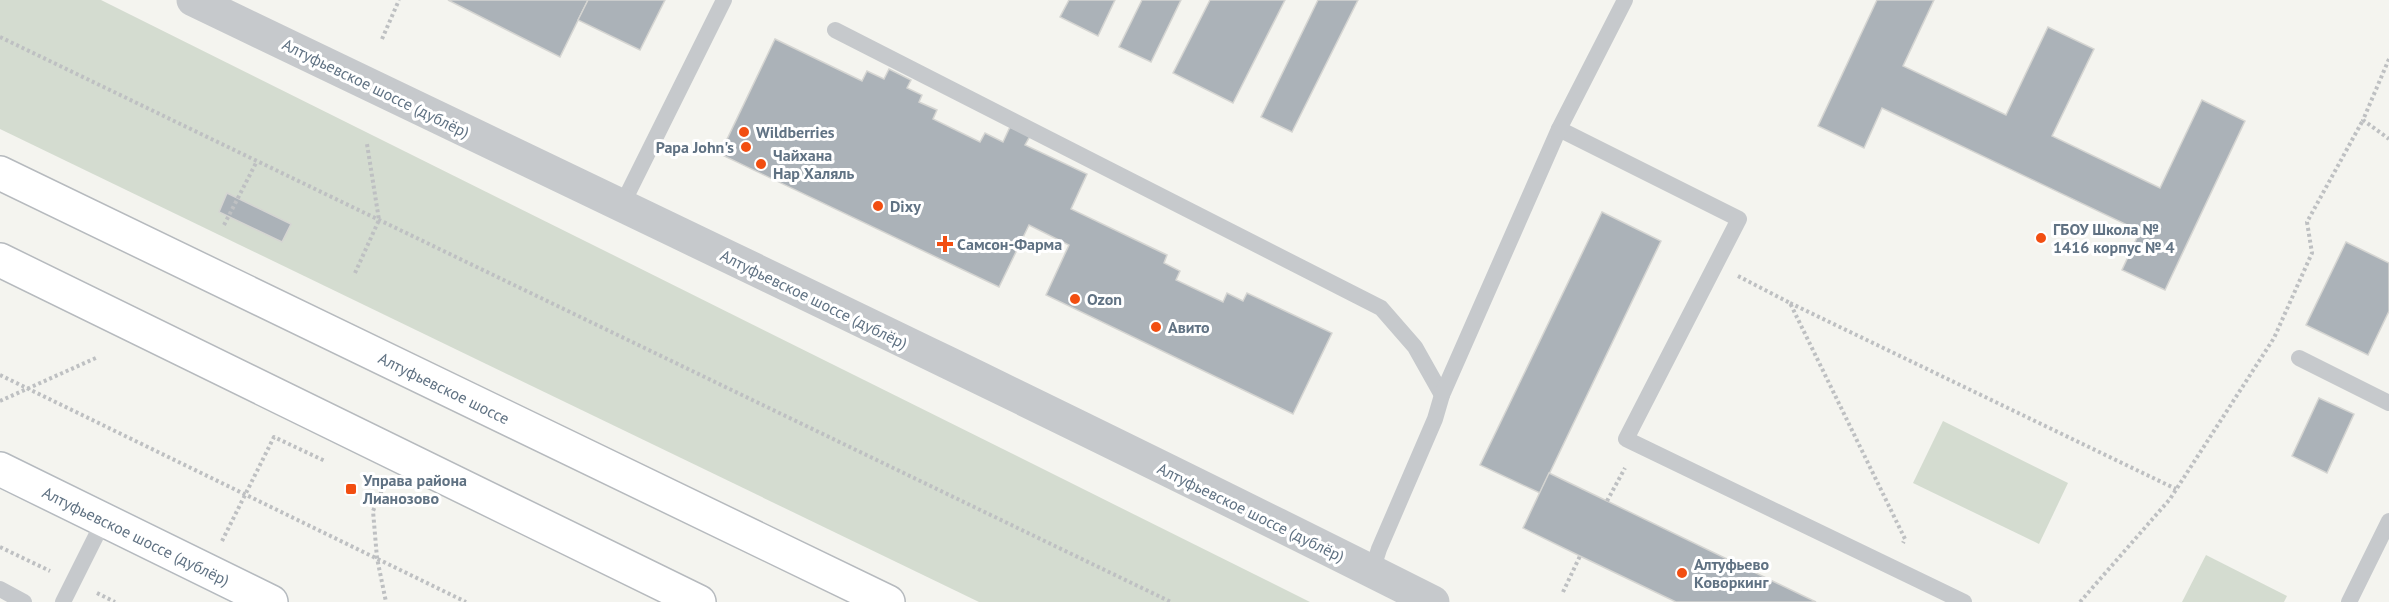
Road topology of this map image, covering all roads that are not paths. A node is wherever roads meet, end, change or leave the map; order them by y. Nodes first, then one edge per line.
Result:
1 (193, 0) edge
2 (724, 0) edge
3 (1625, 0) edge
4 (835, 30) dead end
5 (1559, 129) junction
6 (0, 173) edge
7 (622, 205) junction
8 (0, 260) edge
9 (2299, 358) dead end
10 (1442, 395) junction
11 (2389, 403) edge
12 (0, 470) edge
13 (104, 520) junction
14 (2389, 521) edge
15 (1372, 572) junction
16 (0, 590) edge
17 (24, 602) edge
18 (63, 602) edge
19 (271, 602) edge
20 (699, 602) edge
21 (888, 602) edge
22 (1433, 602) edge
23 (1964, 602) edge
24 (2349, 602) edge

1 - 7 street, Алтуфьевское шоссе (дублёр)
2 - 7 lane
3 - 5 lane
4 - 10 lane
5 - 10 lane
5 - 23 lane
6 - 21 main road, Алтуфьевское шоссе
7 - 15 street, Алтуфьевское шоссе (дублёр)
8 - 20 main road
9 - 11 lane
10 - 15 lane
12 - 13 main road, Алтуфьевское шоссе (дублёр)
13 - 18 lane
13 - 19 main road, Алтуфьевское шоссе (дублёр)
14 - 24 lane
15 - 22 street, Алтуфьевское шоссе (дублёр)
16 - 17 lane

